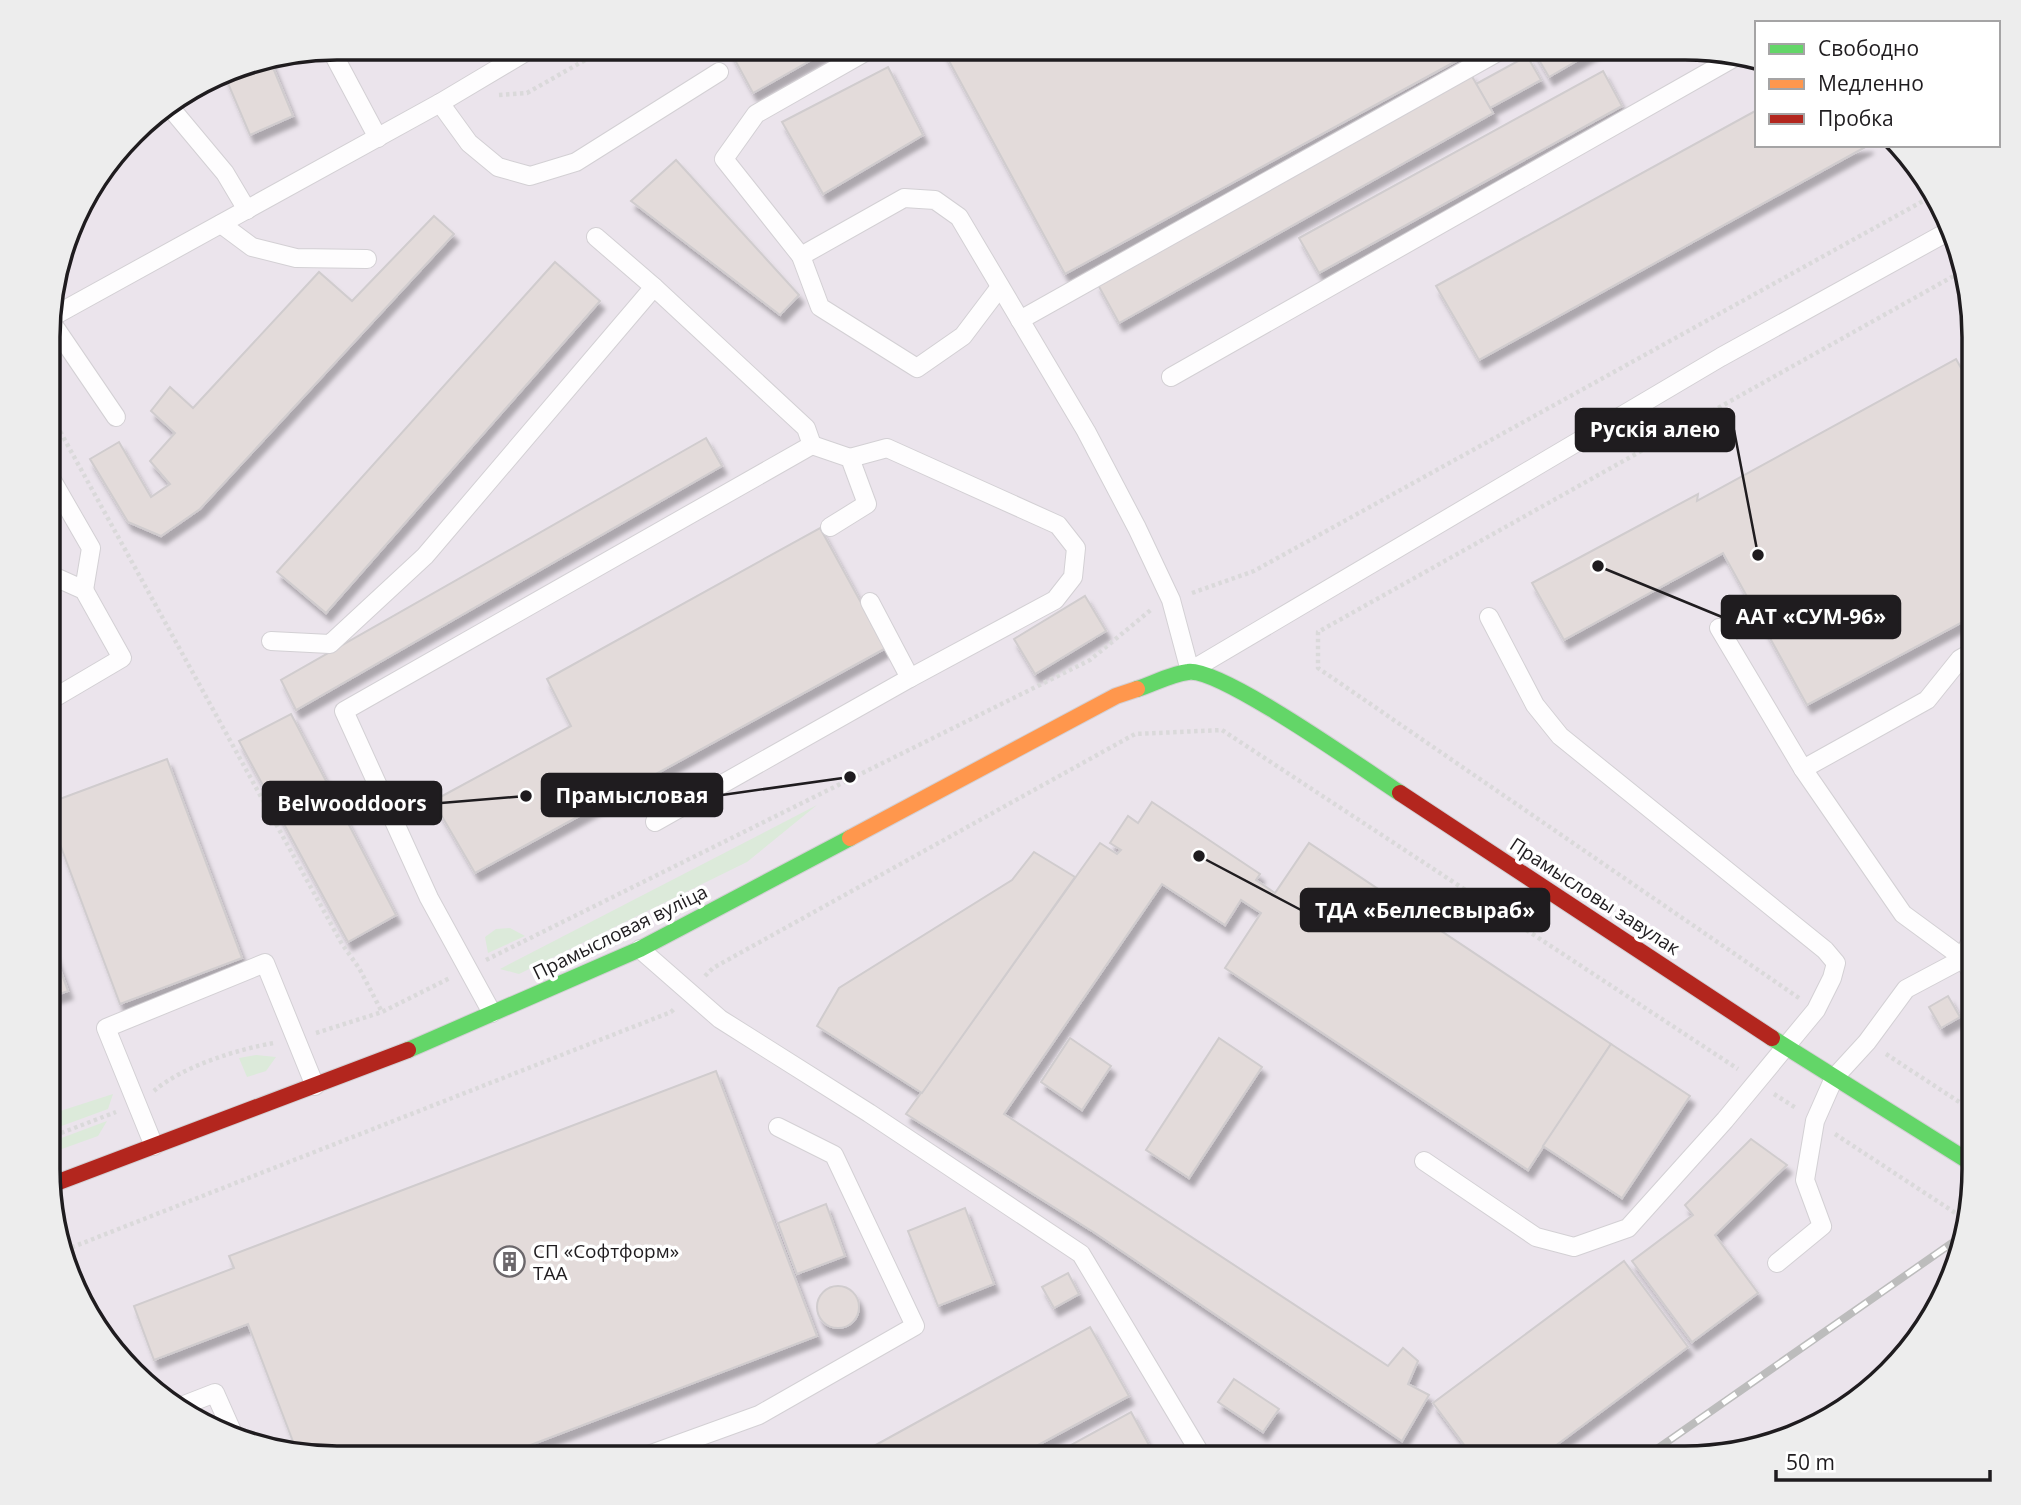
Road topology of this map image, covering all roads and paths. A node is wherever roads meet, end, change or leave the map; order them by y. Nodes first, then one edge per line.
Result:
1 (336, 60) edge
2 (513, 60) edge
3 (585, 60) edge
4 (851, 60) edge
5 (1484, 60) edge
6 (1725, 63) edge
7 (719, 72) dead end
8 (475, 83) junction
9 (440, 103) junction
10 (174, 112) edge
11 (378, 138) junction
12 (1925, 200) edge
13 (247, 210) junction
14 (221, 224) junction
15 (1942, 235) edge
16 (596, 237) dead end
17 (801, 256) junction
18 (367, 259) dead end
19 (1954, 276) edge
20 (654, 287) junction
21 (1000, 287) junction
22 (61, 313) edge
23 (1020, 320) junction
24 (60, 334) edge
25 (1171, 377) dead end
26 (116, 417) dead end
27 (60, 431) edge
28 (812, 445) junction
29 (850, 458) junction
30 (60, 495) edge
31 (830, 527) dead end
32 (60, 580) edge
33 (84, 590) junction
34 (1171, 600) junction
35 (870, 603) dead end
36 (1489, 617) dead end
37 (1719, 628) dead end
38 (271, 640) dead end
39 (1962, 658) edge
40 (1190, 671) junction
41 (910, 678) junction
42 (60, 695) edge
43 (1803, 769) junction
44 (655, 822) dead end
45 (640, 949) junction
46 (1962, 952) edge
47 (1962, 959) edge
48 (469, 968) junction
49 (688, 991) junction
50 (1816, 1010) junction
51 (382, 1012) junction
52 (492, 1013) junction
53 (296, 1039) junction
54 (1867, 1042) junction
55 (1784, 1046) junction
56 (1834, 1078) junction
57 (1756, 1082) junction
58 (314, 1086) junction
59 (137, 1103) junction
60 (1962, 1104) edge
61 (1815, 1121) junction
62 (778, 1127) dead end
63 (60, 1133) edge
64 (154, 1146) junction
65 (1962, 1157) edge
66 (1424, 1161) dead end
67 (60, 1181) edge
68 (1957, 1214) edge
69 (71, 1248) edge
70 (1777, 1263) dead end
71 (190, 1403) edge
72 (228, 1423) edge
73 (673, 1446) edge
74 (1196, 1446) edge

1 - 11 lane
2 - 8 lane
3 - 8 path
4 - 17 lane
5 - 23 lane
6 - 25 lane
7 - 9 lane
8 - 9 lane
9 - 11 lane
10 - 13 lane
11 - 13 lane
12 - 34 path
13 - 14 lane
14 - 18 lane
14 - 22 lane
15 - 40 lane
16 - 20 lane
17 - 21 lane
17 - 21 lane
19 - 50 path
20 - 28 lane
20 - 38 lane
21 - 23 lane
23 - 34 lane
24 - 26 lane
27 - 51 path
28 - 29 lane
28 - 48 lane
29 - 31 lane
29 - 41 lane
30 - 33 lane
32 - 33 lane
33 - 42 lane
34 - 40 lane
34 - 48 path
35 - 41 lane
36 - 50 lane
37 - 43 lane
39 - 43 lane
40 - 45 main road, Прамысловая вуліца
40 - 55 main road, Прамысловы завулак
41 - 44 lane
43 - 46 lane
45 - 49 lane
45 - 52 main road, Прамысловая вуліца
47 - 54 lane
48 - 51 path
48 - 52 lane
49 - 57 path
49 - 69 path
49 - 74 lane
50 - 55 lane
51 - 53 path
52 - 58 main road, Прамысловая вуліца
53 - 58 lane
53 - 59 path
53 - 59 lane
54 - 56 lane
54 - 60 path
55 - 56 main road, Прамысловы завулак
55 - 57 lane
56 - 61 lane
56 - 65 main road, Прамысловы завулак
57 - 61 path
57 - 66 lane
58 - 64 main road, Прамысловая вуліца
59 - 63 path
59 - 64 lane
61 - 68 path
61 - 70 lane
62 - 73 lane
64 - 67 main road, Прамысловая вуліца
71 - 72 lane

